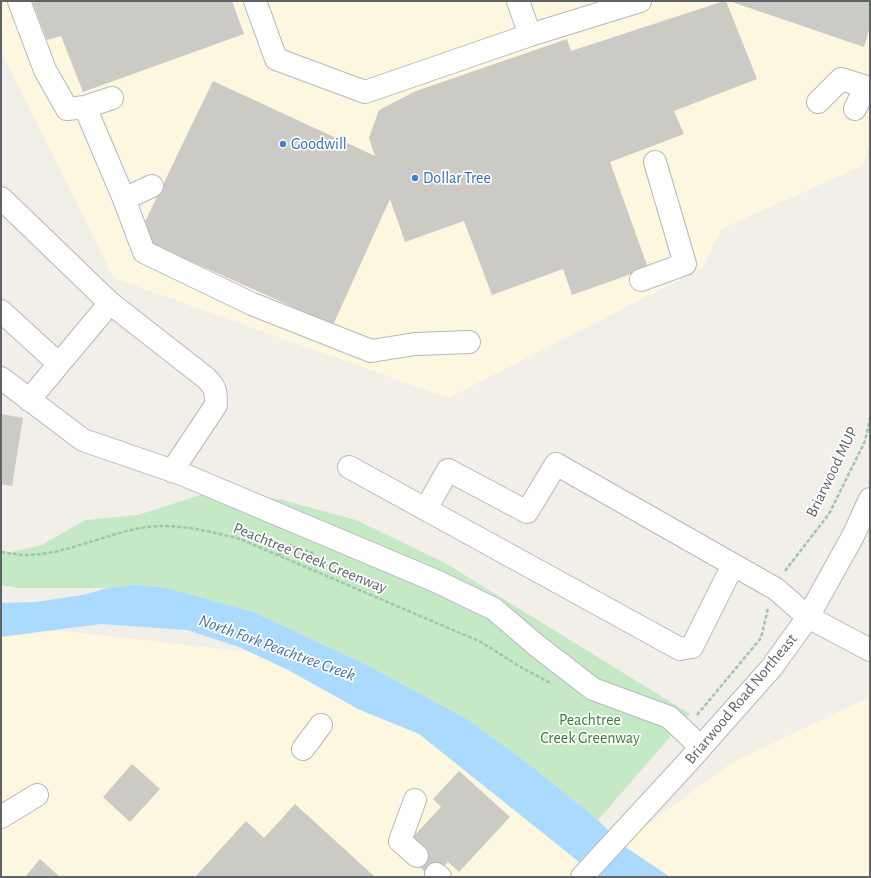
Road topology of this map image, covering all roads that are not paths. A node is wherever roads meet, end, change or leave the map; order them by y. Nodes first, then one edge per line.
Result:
1 (19, 1) edge
2 (255, 1) edge
3 (518, 1) edge
4 (640, 1) edge
5 (530, 35) junction
6 (868, 87) edge
7 (112, 98) dead end
8 (818, 102) dead end
9 (85, 107) junction
10 (855, 109) dead end
11 (655, 162) dead end
12 (152, 186) dead end
13 (1, 198) edge
14 (124, 199) junction
15 (641, 280) dead end
16 (110, 303) junction
17 (1, 311) edge
18 (469, 342) dead end
19 (59, 364) junction
20 (1, 378) edge
21 (28, 400) junction
22 (349, 467) dead end
23 (172, 471) junction
24 (870, 499) edge
25 (426, 508) junction
26 (733, 565) junction
27 (808, 617) junction
28 (870, 650) edge
29 (321, 724) dead end
30 (701, 747) junction
31 (303, 749) dead end
32 (37, 795) dead end
33 (415, 800) dead end
34 (1, 817) edge
35 (417, 856) dead end
36 (582, 877) edge

1 - 9 street
2 - 5 street
3 - 5 street
4 - 5 street
6 - 8 street
6 - 10 street
7 - 9 street
9 - 14 street
11 - 15 street
12 - 14 street
13 - 16 street
14 - 18 street
16 - 19 street
16 - 23 street
17 - 19 street
19 - 21 street
20 - 21 street
21 - 23 street
22 - 25 street
23 - 30 street
24 - 27 street, Briarwood Road Northeast
25 - 26 street
25 - 26 street
26 - 27 street
27 - 28 street
27 - 30 street, Briarwood Road Northeast
29 - 31 street
30 - 36 street, Briarwood Road Northeast
32 - 34 street
33 - 35 street

